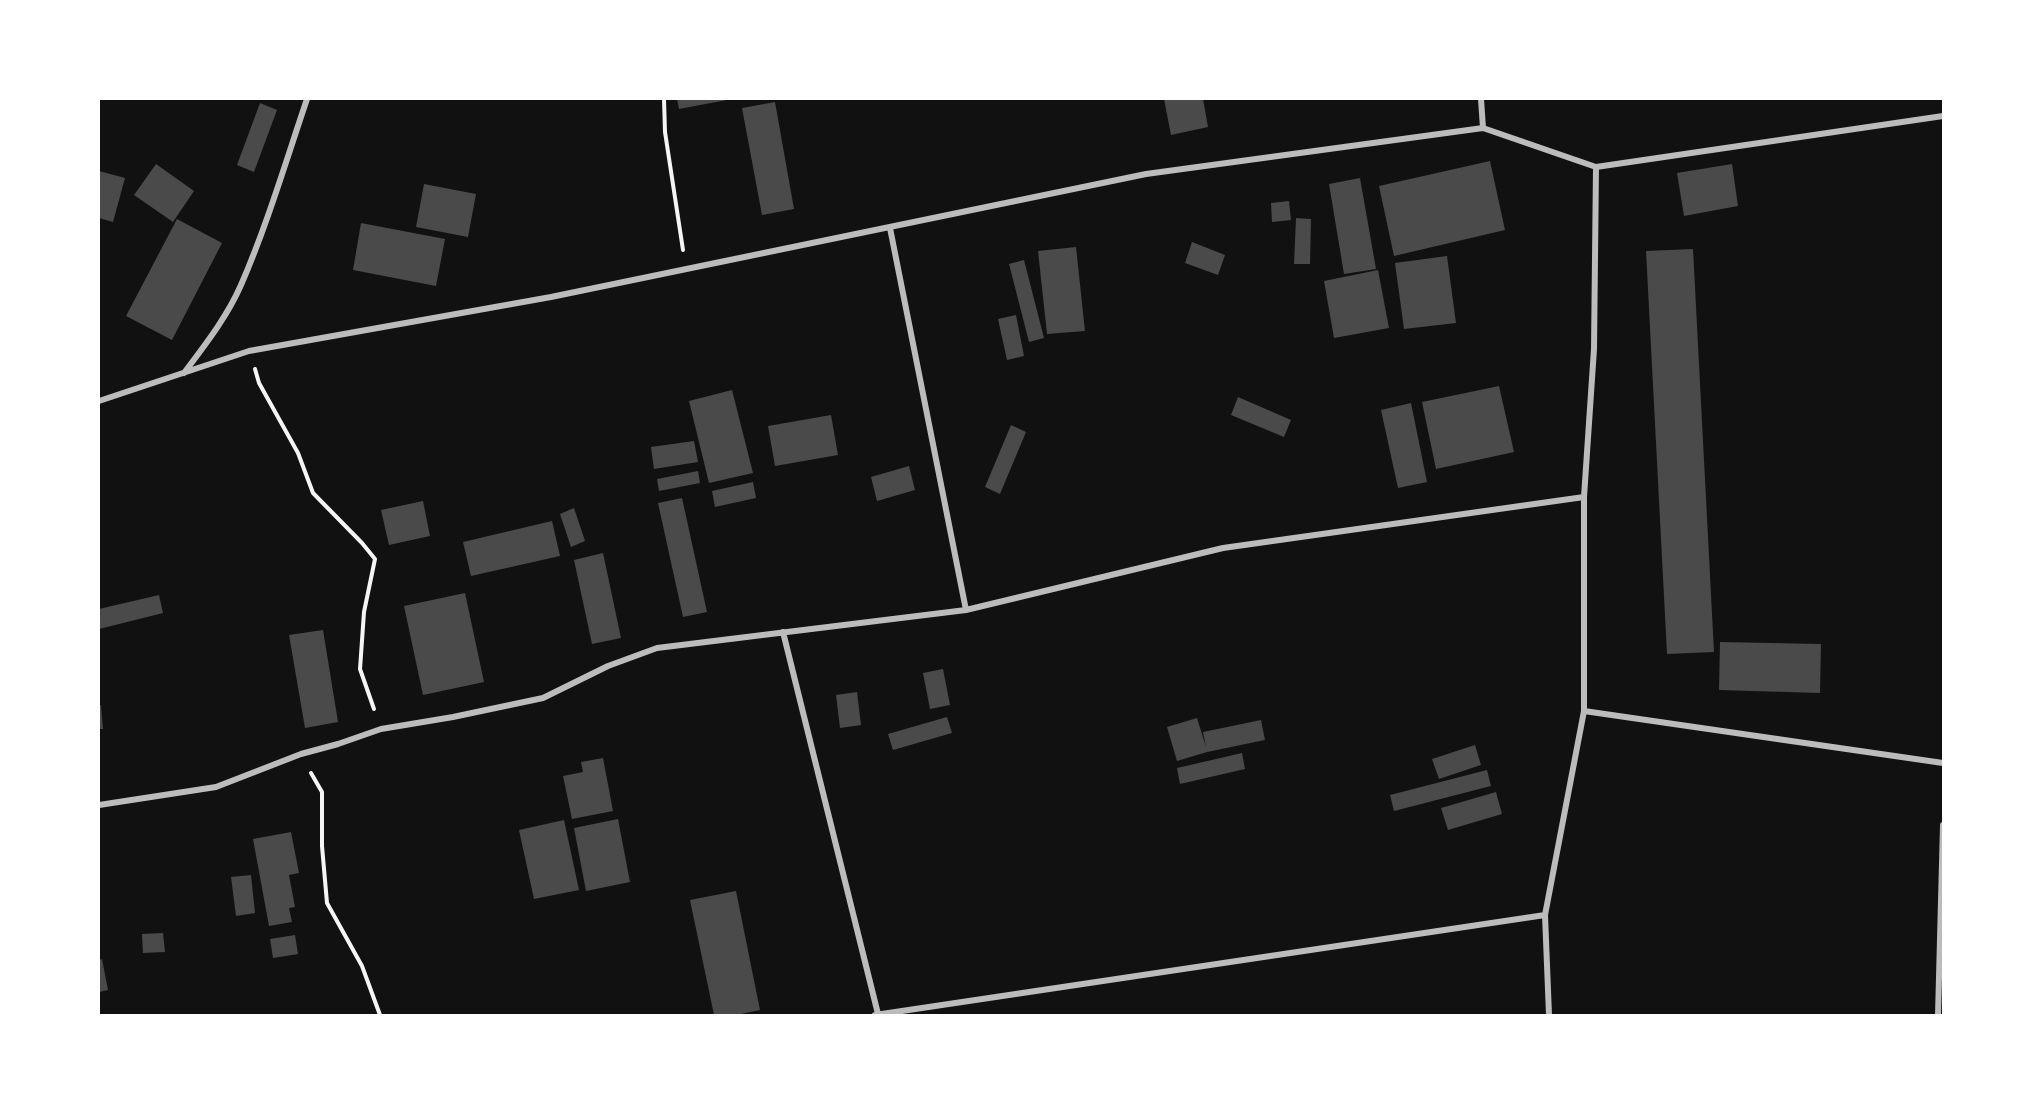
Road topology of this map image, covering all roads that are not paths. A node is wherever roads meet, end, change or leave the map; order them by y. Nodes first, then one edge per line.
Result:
1 (307, 99) edge
2 (1481, 99) edge
3 (1943, 116) edge
4 (1483, 128) junction
5 (1596, 167) junction
6 (890, 228) junction
7 (183, 374) junction
8 (99, 401) edge
9 (1584, 497) junction
10 (966, 610) junction
11 (783, 632) junction
12 (1584, 711) junction
13 (1943, 763) edge
14 (99, 805) edge
15 (1943, 825) edge
16 (1545, 915) junction
17 (877, 1015) edge
18 (1549, 1015) edge
19 (1938, 1015) edge

1 - 7 street
2 - 4 street
3 - 5 street
4 - 5 street
4 - 6 street
5 - 9 street
6 - 7 street
6 - 10 street
7 - 8 street
9 - 10 street
9 - 12 street
10 - 11 street
11 - 14 street
11 - 17 street
12 - 13 street
12 - 16 street
15 - 19 street
16 - 17 street
16 - 18 street

